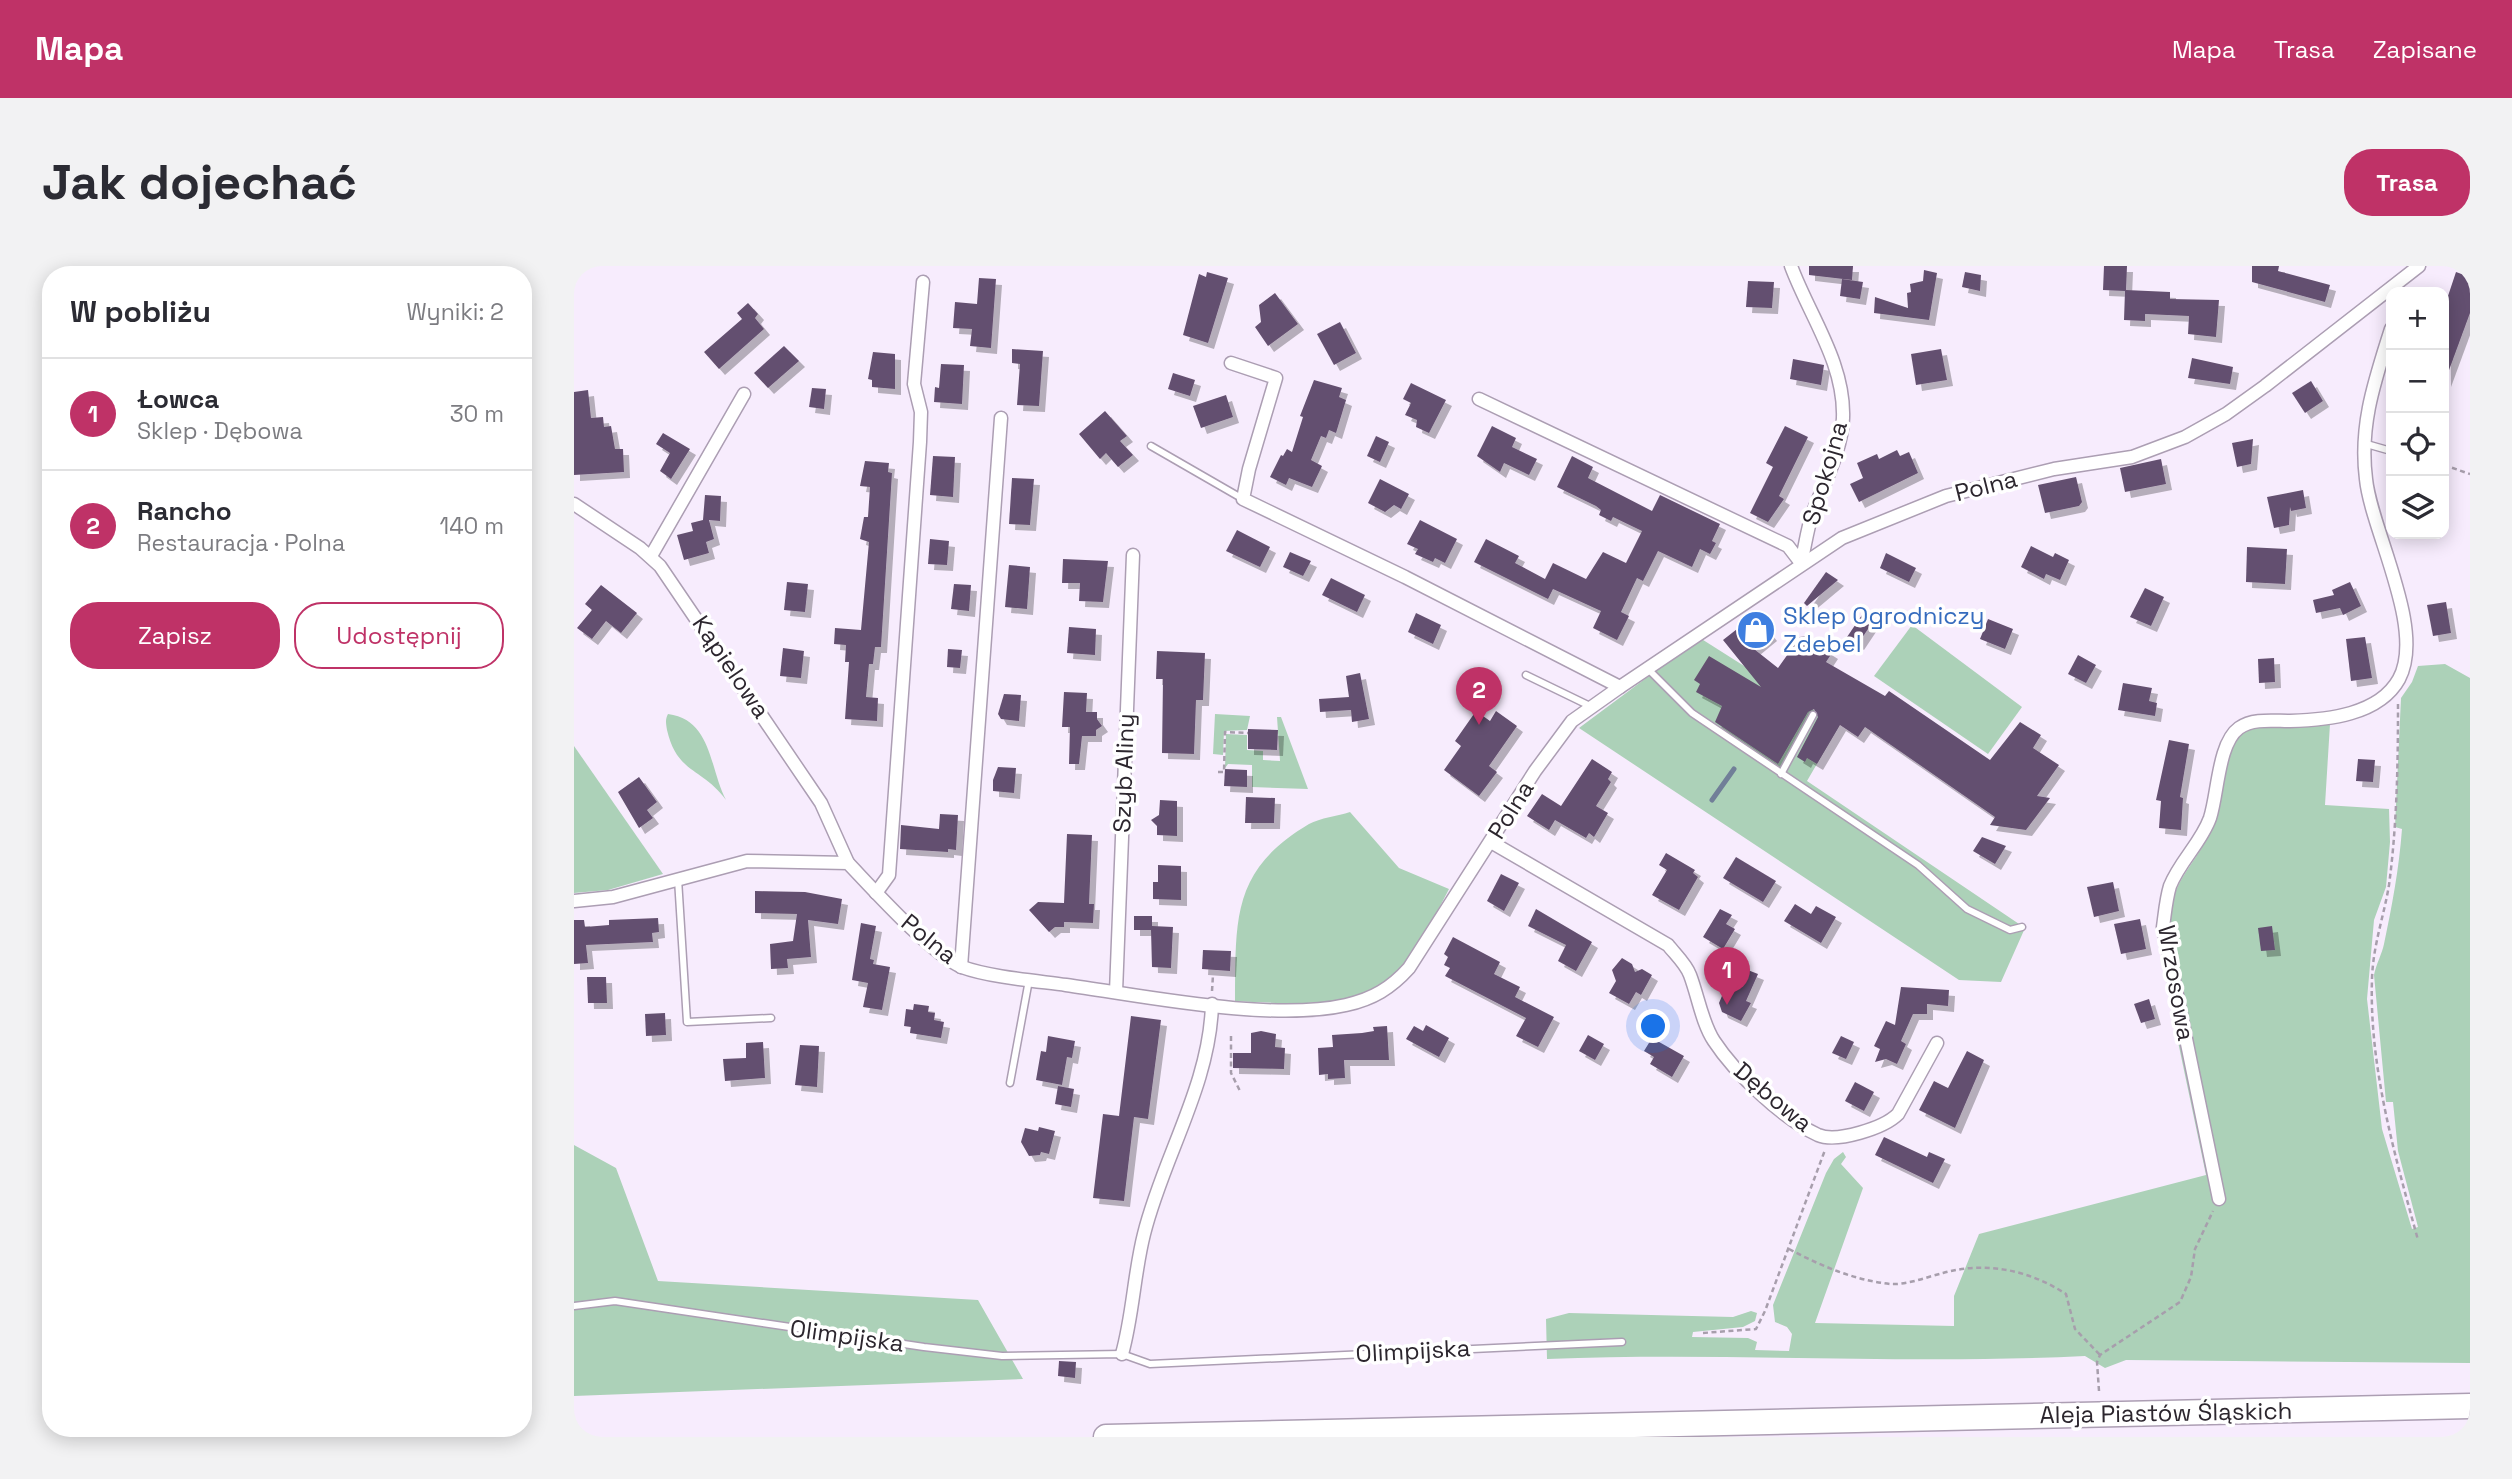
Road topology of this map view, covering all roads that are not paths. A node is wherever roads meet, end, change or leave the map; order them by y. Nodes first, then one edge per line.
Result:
1 (1791, 266) edge
2 (2419, 266) edge
3 (2407, 276) junction
4 (923, 282) dead end
5 (2404, 287) edge
6 (2386, 344) edge
7 (1231, 363) dead end
8 (744, 394) dead end
9 (1479, 399) dead end
10 (1001, 418) dead end
11 (2363, 443) junction
12 (1151, 446) dead end
13 (2386, 449) edge
14 (1243, 499) junction
15 (574, 503) edge
16 (1133, 555) dead end
17 (651, 556) junction
18 (1801, 563) junction
19 (1647, 668) junction
20 (1526, 675) dead end
21 (1620, 687) junction
22 (1592, 707) junction
23 (1813, 715) dead end
24 (1781, 774) junction
25 (1491, 842) junction
26 (848, 863) junction
27 (678, 879) junction
28 (876, 893) junction
29 (574, 901) edge
30 (2022, 927) dead end
31 (961, 967) junction
32 (1029, 980) junction
33 (1116, 992) junction
34 (1212, 1000) junction
35 (771, 1018) dead end
36 (1937, 1043) dead end
37 (1010, 1083) dead end
38 (2219, 1199) road end
39 (574, 1306) edge
40 (1622, 1342) dead end
41 (1122, 1354) junction
42 (2470, 1406) edge
43 (1106, 1437) edge

1 - 18 street, Spokojna
2 - 3 street, Polna
3 - 5 street
3 - 18 street, Polna
4 - 28 street
6 - 11 street
7 - 14 street
8 - 17 street
9 - 18 street
10 - 31 street
11 - 13 lane
11 - 38 street, Wrzosowa
12 - 14 lane
14 - 21 street
15 - 17 street, Kąpielowa
16 - 33 street, Szyb Aliny
17 - 26 street, Kąpielowa
18 - 19 street, Polna
19 - 21 street, Polna
19 - 24 lane
20 - 22 lane
21 - 22 street, Polna
22 - 25 street, Polna
23 - 24 lane
24 - 30 lane
25 - 34 street, Polna
25 - 36 street, Dębowa
26 - 27 street
26 - 28 street, Polna
27 - 29 street
27 - 35 lane
28 - 31 street, Polna
31 - 32 street, Polna
32 - 33 street, Polna
32 - 37 lane
33 - 34 street, Polna
34 - 41 street
39 - 41 lane, Olimpijska
40 - 41 lane, Olimpijska
42 - 43 highway, Aleja Piastów Śląskich

